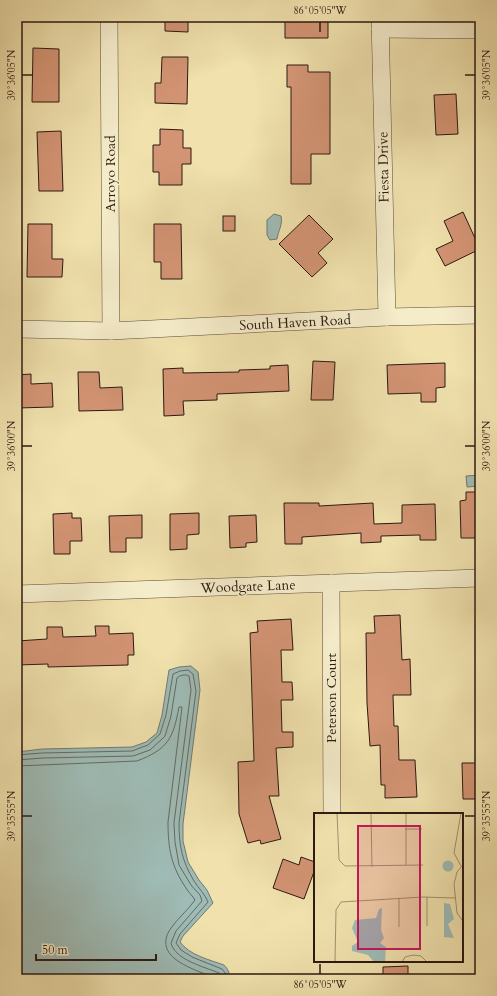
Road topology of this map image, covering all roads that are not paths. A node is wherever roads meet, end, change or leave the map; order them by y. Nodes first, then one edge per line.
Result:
1 (109, 17) edge
2 (380, 23) edge
3 (480, 30) edge
4 (480, 315) edge
5 (387, 317) junction
6 (17, 329) edge
7 (111, 331) junction
8 (480, 578) edge
9 (330, 583) junction
10 (17, 594) edge
11 (332, 813) edge

1 - 7 street, Arroyo Road
2 - 3 street
2 - 5 street, Fiesta Drive
4 - 5 street, South Haven Road
5 - 7 street, South Haven Road
6 - 7 street, South Haven Road
8 - 9 street, Woodgate Lane
9 - 10 street, Woodgate Lane
9 - 11 street, Peterson Court

